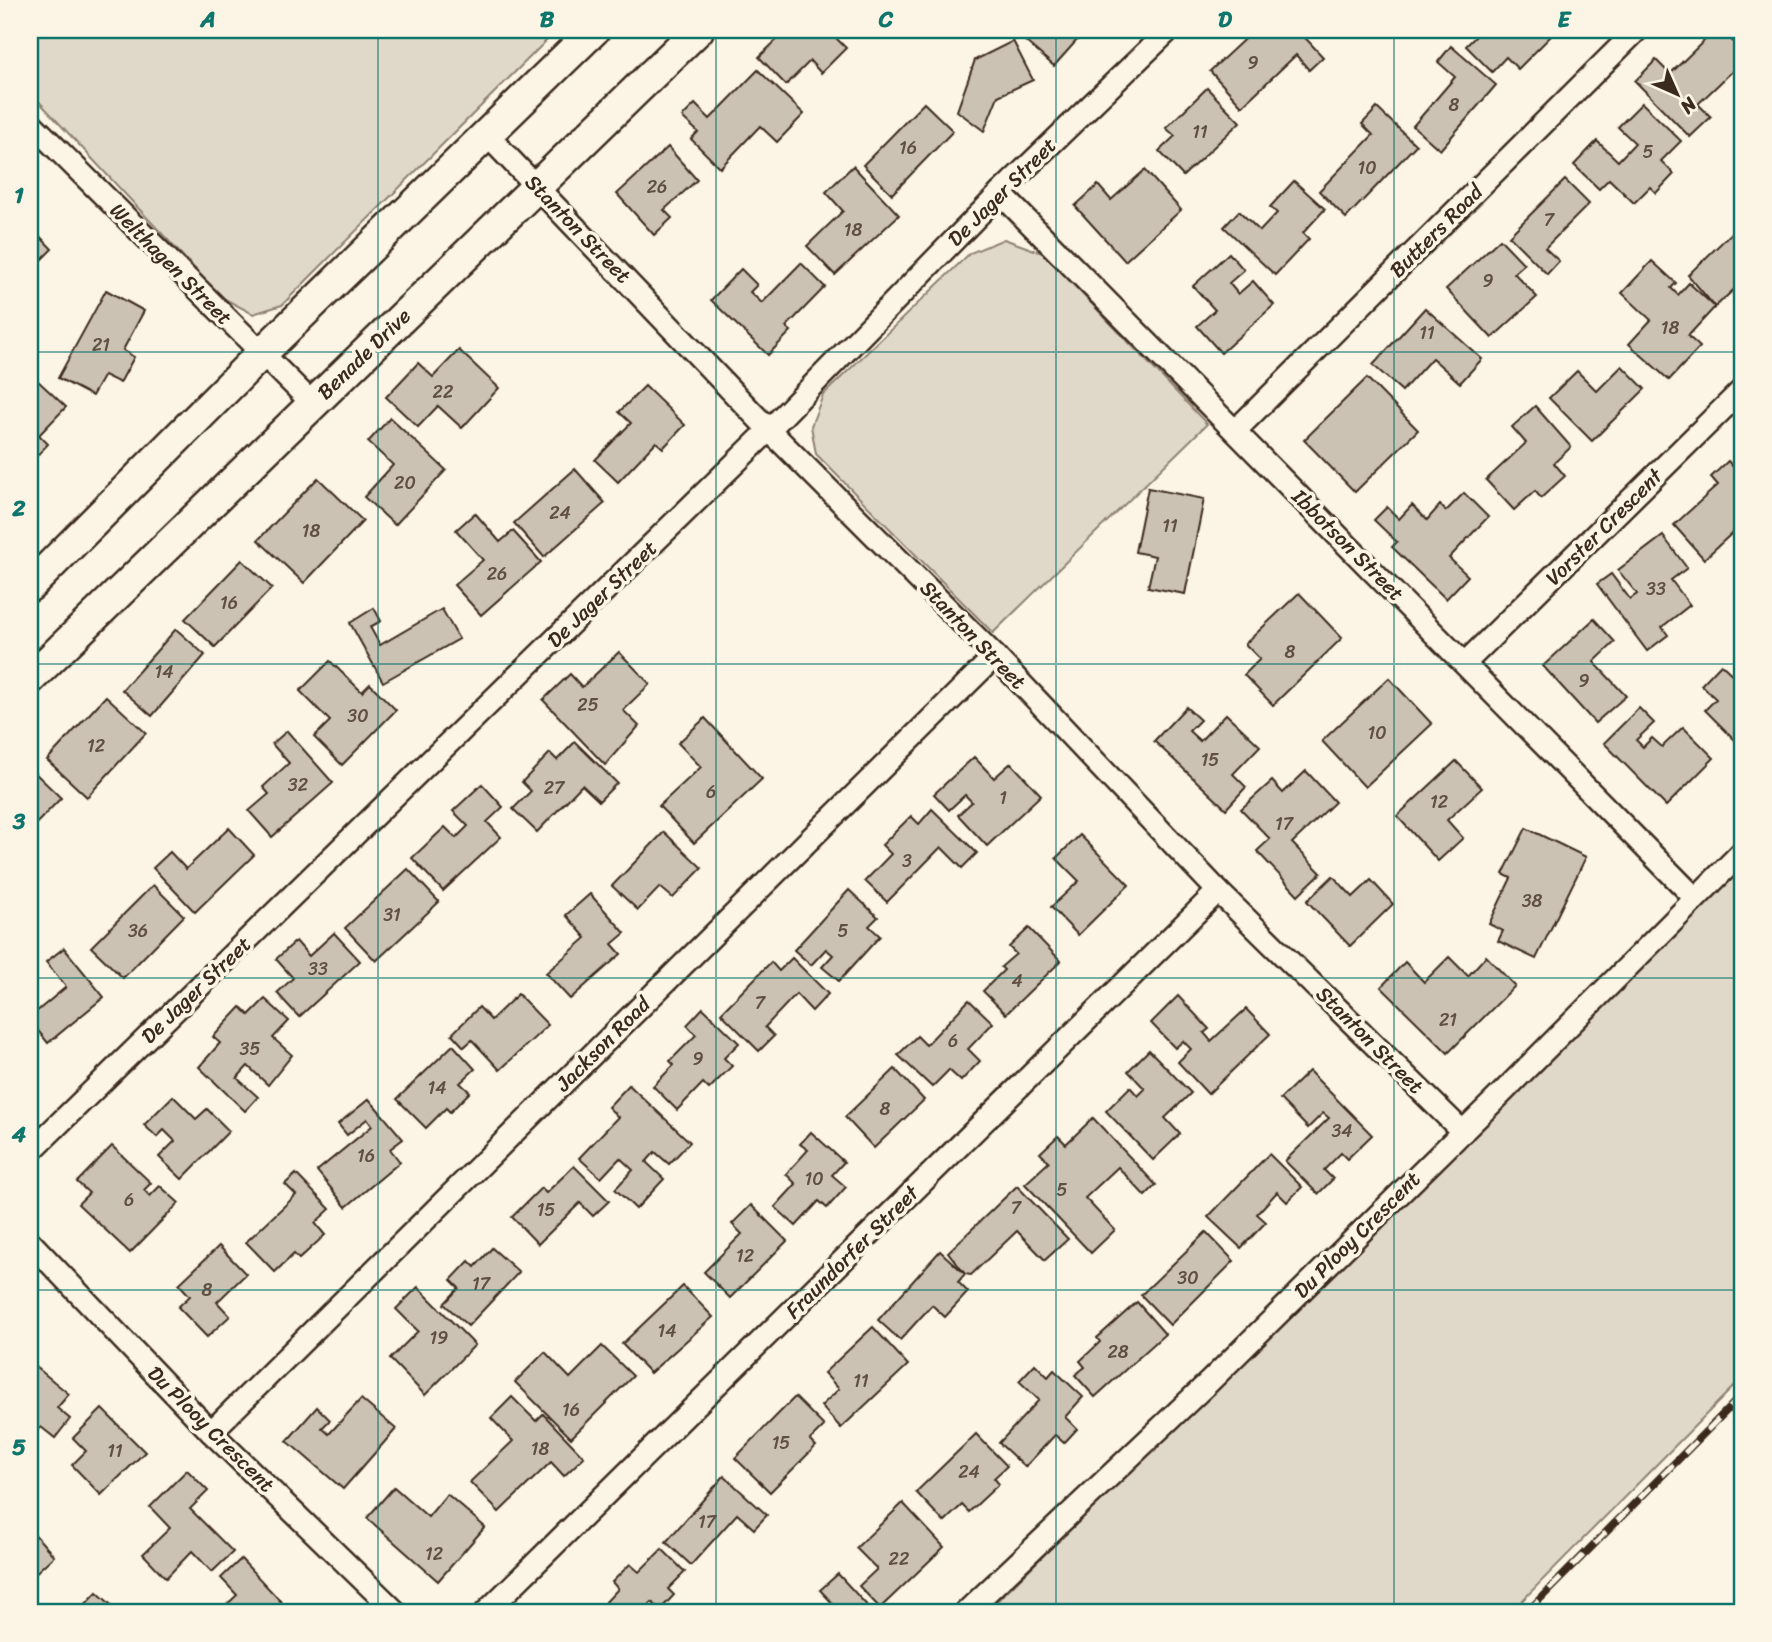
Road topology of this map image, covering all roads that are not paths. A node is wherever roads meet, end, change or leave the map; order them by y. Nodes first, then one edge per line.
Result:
1 (594, 30) edge
2 (698, 30) edge
3 (1169, 30) edge
4 (1637, 30) edge
5 (30, 122) edge
6 (487, 135) junction
7 (537, 187) junction
8 (1000, 193) junction
9 (261, 354) junction
10 (1742, 390) edge
11 (313, 404) junction
12 (769, 430) junction
13 (1236, 431) junction
14 (30, 586) edge
15 (995, 656) junction
16 (1465, 663) junction
17 (30, 679) edge
18 (1742, 852) edge
19 (1219, 891) junction
20 (1695, 898) junction
21 (1463, 1132) junction
22 (30, 1152) edge
23 (30, 1242) edge
24 (211, 1433) junction
25 (396, 1612) edge
26 (486, 1612) edge
27 (966, 1612) edge

1 - 6 street
2 - 7 street, Benade Drive
3 - 8 street, De Jager Street
4 - 13 street, Butters Road
5 - 9 street, Welthagen Street
6 - 7 street, Stanton Street
6 - 9 street
7 - 11 street, Benade Drive
7 - 12 street, Stanton Street
8 - 12 street, De Jager Street
8 - 13 street, Ibbotson Street
9 - 11 street, Welthagen Street
9 - 14 street
10 - 16 street, Vorster Crescent
11 - 17 street, Benade Drive
12 - 15 street, Stanton Street
12 - 22 street, De Jager Street
13 - 16 street, Ibbotson Street
15 - 19 street, Stanton Street
15 - 24 street, Jackson Road
16 - 20 street, Ibbotson Street
18 - 20 street, Du Plooy Crescent
19 - 21 street, Stanton Street
19 - 26 street, Fraundorfer Street
20 - 21 street, Du Plooy Crescent
21 - 27 street, Du Plooy Crescent
23 - 24 street, Du Plooy Crescent
24 - 25 street, Du Plooy Crescent

